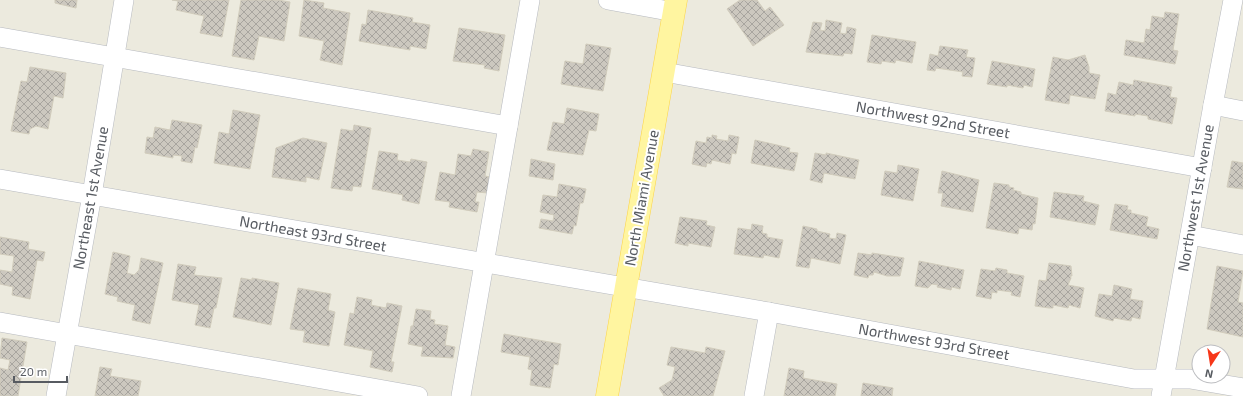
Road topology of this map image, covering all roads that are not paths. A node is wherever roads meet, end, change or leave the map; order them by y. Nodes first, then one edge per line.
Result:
1 (124, 0) edge
2 (530, 0) edge
3 (608, 0) edge
4 (1234, 0) edge
5 (675, 6) edge
6 (0, 37) edge
7 (114, 57) junction
8 (664, 72) junction
9 (1213, 105) junction
10 (1243, 111) edge
11 (508, 126) junction
12 (1202, 168) junction
13 (0, 179) edge
14 (92, 195) junction
15 (1190, 235) junction
16 (1243, 244) edge
17 (484, 263) junction
18 (626, 288) junction
19 (769, 312) junction
20 (0, 322) edge
21 (67, 334) junction
22 (1163, 388) edge
23 (1243, 388) edge
24 (56, 396) edge
25 (418, 396) edge
26 (461, 396) edge
27 (607, 396) edge
28 (754, 396) edge

1 - 7 street, Northeast 1st Avenue
2 - 11 street
3 - 5 street
4 - 9 street, Northwest 1st Avenue
5 - 8 main road, North Miami Avenue
6 - 7 street
7 - 11 street
7 - 14 street, Northeast 1st Avenue
8 - 12 street, Northwest 92nd Street
8 - 18 main road, North Miami Avenue
9 - 10 street
9 - 12 street, Northwest 1st Avenue
11 - 17 street
12 - 15 street, Northwest 1st Avenue
13 - 14 street, Northeast 93rd Street
14 - 17 street, Northeast 93rd Street
14 - 21 street, Northeast 1st Avenue
15 - 16 street
15 - 22 street, Northwest 1st Avenue
17 - 18 street, Northeast 93rd Street
17 - 26 street
18 - 19 street, Northwest 93rd Street
18 - 27 main road, North Miami Avenue
19 - 22 street, Northwest 93rd Street
19 - 28 street
20 - 21 street
21 - 24 street, Northeast 1st Avenue
21 - 25 street
22 - 23 street, Northwest 93rd Street

